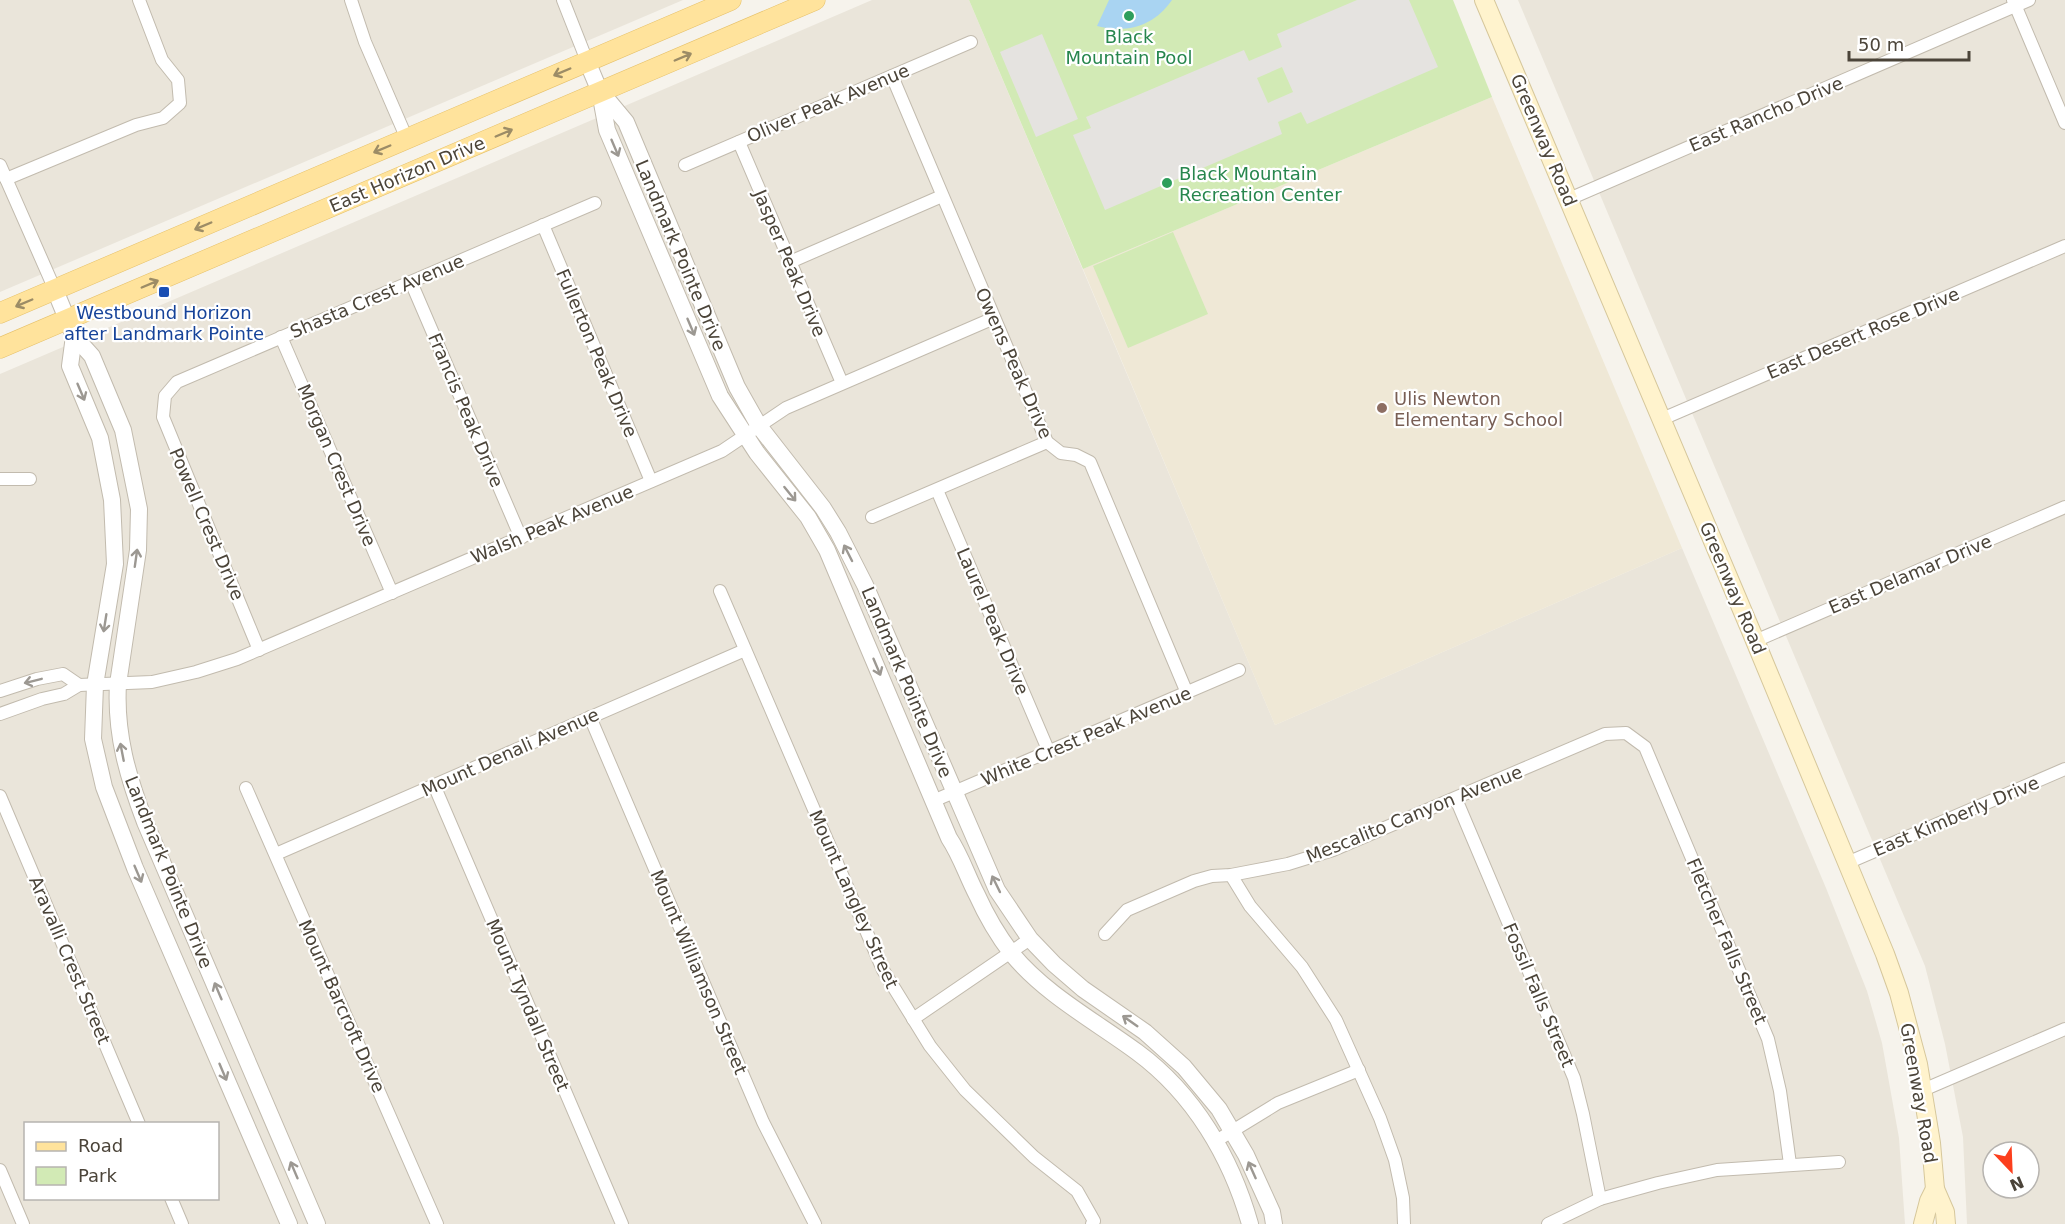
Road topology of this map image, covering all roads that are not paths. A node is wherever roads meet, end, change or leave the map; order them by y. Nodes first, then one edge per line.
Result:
1 (139, 0) edge
2 (351, 0) edge
3 (563, 0) edge
4 (731, 0) edge
5 (815, 0) edge
6 (1484, 0) edge
7 (2029, 0) edge
8 (2014, 3) edge
9 (971, 42) dead end
10 (587, 61) junction
11 (892, 76) junction
12 (600, 92) junction
13 (2065, 123) edge
14 (407, 139) junction
15 (739, 142) junction
16 (0, 165) edge
17 (685, 165) dead end
18 (6, 179) junction
19 (942, 196) junction
20 (1569, 199) junction
21 (595, 203) dead end
22 (543, 225) junction
23 (2065, 246) edge
24 (790, 262) junction
25 (411, 282) junction
26 (55, 290) junction
27 (0, 313) edge
28 (994, 318) junction
29 (71, 328) junction
30 (281, 338) junction
31 (0, 348) edge
32 (842, 383) junction
33 (165, 396) joint
34 (1662, 419) junction
35 (759, 426) junction
36 (745, 437) junction
37 (1047, 442) junction
38 (0, 479) edge
39 (30, 479) dead end
40 (651, 481) junction
41 (937, 490) junction
42 (2065, 507) edge
43 (872, 517) dead end
44 (521, 538) junction
45 (720, 591) dead end
46 (392, 593) junction
47 (1755, 641) junction
48 (260, 650) junction
49 (745, 650) junction
50 (1239, 670) dead end
51 (118, 684) junction
52 (87, 685) junction
53 (0, 691) edge
54 (1187, 693) junction
55 (0, 714) edge
56 (590, 717) junction
57 (1626, 733) joint
58 (1049, 752) junction
59 (2065, 769) edge
60 (434, 785) junction
61 (246, 788) dead end
62 (954, 792) junction
63 (0, 796) edge
64 (1455, 799) junction
65 (933, 801) junction
66 (276, 854) junction
67 (1847, 863) junction
68 (1231, 875) junction
69 (1105, 934) dead end
70 (1030, 939) junction
71 (1012, 953) junction
72 (913, 1019) junction
73 (2065, 1029) edge
74 (1359, 1070) junction
75 (1923, 1090) junction
76 (138, 1122) edge
77 (1232, 1131) junction
78 (1216, 1141) junction
79 (1839, 1162) dead end
80 (1791, 1164) junction
81 (0, 1170) edge
82 (1935, 1189) junction
83 (1600, 1199) junction
84 (172, 1200) edge
85 (1093, 1222) edge
86 (23, 1224) edge
87 (182, 1224) edge
88 (289, 1224) edge
89 (317, 1224) edge
90 (437, 1224) edge
91 (622, 1224) edge
92 (815, 1224) edge
93 (1250, 1224) edge
94 (1274, 1224) edge
95 (1404, 1224) edge
96 (1548, 1224) edge
97 (1923, 1224) edge
98 (1946, 1224) edge

1 - 18 street
2 - 14 street
3 - 10 street
4 - 10 main road, East Horizon Drive
12 -> 5 main road, East Horizon Drive
6 - 20 main road, Greenway Road
7 - 8 street, East Rancho Drive
8 - 13 street
8 - 20 street, East Rancho Drive
9 - 11 street, Oliver Peak Avenue
10 - 12 street, Landmark Pointe Drive
10 -> 14 main road, East Horizon Drive
11 - 15 street, Oliver Peak Avenue
11 - 19 street, Owens Peak Drive
29 -> 12 main road, East Horizon Drive
12 - 35 street, Landmark Pointe Drive
12 -> 36 street, Landmark Pointe Drive
14 -> 26 main road, East Horizon Drive
15 - 17 street, Oliver Peak Avenue
15 - 24 street, Jasper Peak Drive
16 - 18 street
18 - 26 street
19 - 24 street
19 - 28 street, Owens Peak Drive
20 - 34 main road, Greenway Road
21 - 22 street, Shasta Crest Avenue
22 - 25 street, Shasta Crest Avenue
22 - 40 street, Fullerton Peak Drive
23 - 34 street, East Desert Rose Drive
24 - 32 street, Jasper Peak Drive
25 - 30 street, Shasta Crest Avenue
25 - 44 street, Francis Peak Drive
26 -> 27 main road, East Horizon Drive
26 - 29 street, Landmark Pointe Drive
28 - 32 street, Walsh Peak Avenue
28 - 37 street, Owens Peak Drive
29 - 31 main road, East Horizon Drive
51 -> 29 street, Landmark Pointe Drive
29 -> 52 street, Landmark Pointe Drive
30 - 33 street, Shasta Crest Avenue
30 - 46 street, Morgan Crest Drive
32 - 35 street, Walsh Peak Avenue
33 - 48 street, Powell Crest Drive
34 - 47 main road, Greenway Road
35 - 36 street, Walsh Peak Avenue
62 -> 35 street, Landmark Pointe Drive
36 - 40 street, Walsh Peak Avenue
36 -> 65 street, Landmark Pointe Drive
37 - 41 street
37 - 54 street, Owens Peak Drive
38 - 39 street
40 - 44 street, Walsh Peak Avenue
41 - 43 street
41 - 58 street, Laurel Peak Drive
42 - 47 street, East Delamar Drive
44 - 46 street, Walsh Peak Avenue
45 - 49 street, Mount Langley Street
46 - 48 street, Walsh Peak Avenue
47 - 67 main road, Greenway Road
48 - 51 street, Walsh Peak Avenue
49 - 56 street, Mount Denali Avenue
49 - 72 street, Mount Langley Street
50 - 54 street, White Crest Peak Avenue
51 - 52 street, Walsh Peak Avenue
89 -> 51 street, Landmark Pointe Drive
52 -> 53 street
52 - 55 street
52 -> 88 street, Landmark Pointe Drive
54 - 58 street, White Crest Peak Avenue
56 - 60 street, Mount Denali Avenue
56 - 92 street, Mount Williamson Street
57 - 64 street, Mescalito Canyon Avenue
57 - 80 street, Fletcher Falls Street
58 - 62 street, White Crest Peak Avenue
59 - 67 street, East Kimberly Drive
60 - 66 street, Mount Denali Avenue
60 - 91 street, Mount Tyndall Street
61 - 66 street, Mount Barcroft Drive
62 - 65 street, White Crest Peak Avenue
70 -> 62 street, Landmark Pointe Drive
63 - 76 street, Aravalli Crest Street
64 - 68 street, Mescalito Canyon Avenue
64 - 83 street, Fossil Falls Street
65 - 71 street, Landmark Pointe Drive
66 - 90 street, Mount Barcroft Drive
67 - 75 main road, Greenway Road
68 - 69 street, Mescalito Canyon Avenue
68 - 74 street
70 - 71 street
77 -> 70 street, Landmark Pointe Drive
71 - 72 street
71 - 78 street, Landmark Pointe Drive
72 - 85 street, Mount Langley Street
73 - 75 street
74 - 77 street
74 - 95 street
75 - 82 main road, Greenway Road
77 - 78 street
94 -> 77 street, Landmark Pointe Drive
78 - 93 street, Landmark Pointe Drive
79 - 80 street
80 - 83 street
81 - 86 street
82 - 97 main road, Greenway Road
82 - 98 main road, Greenway Road
83 - 96 street
84 - 87 street

